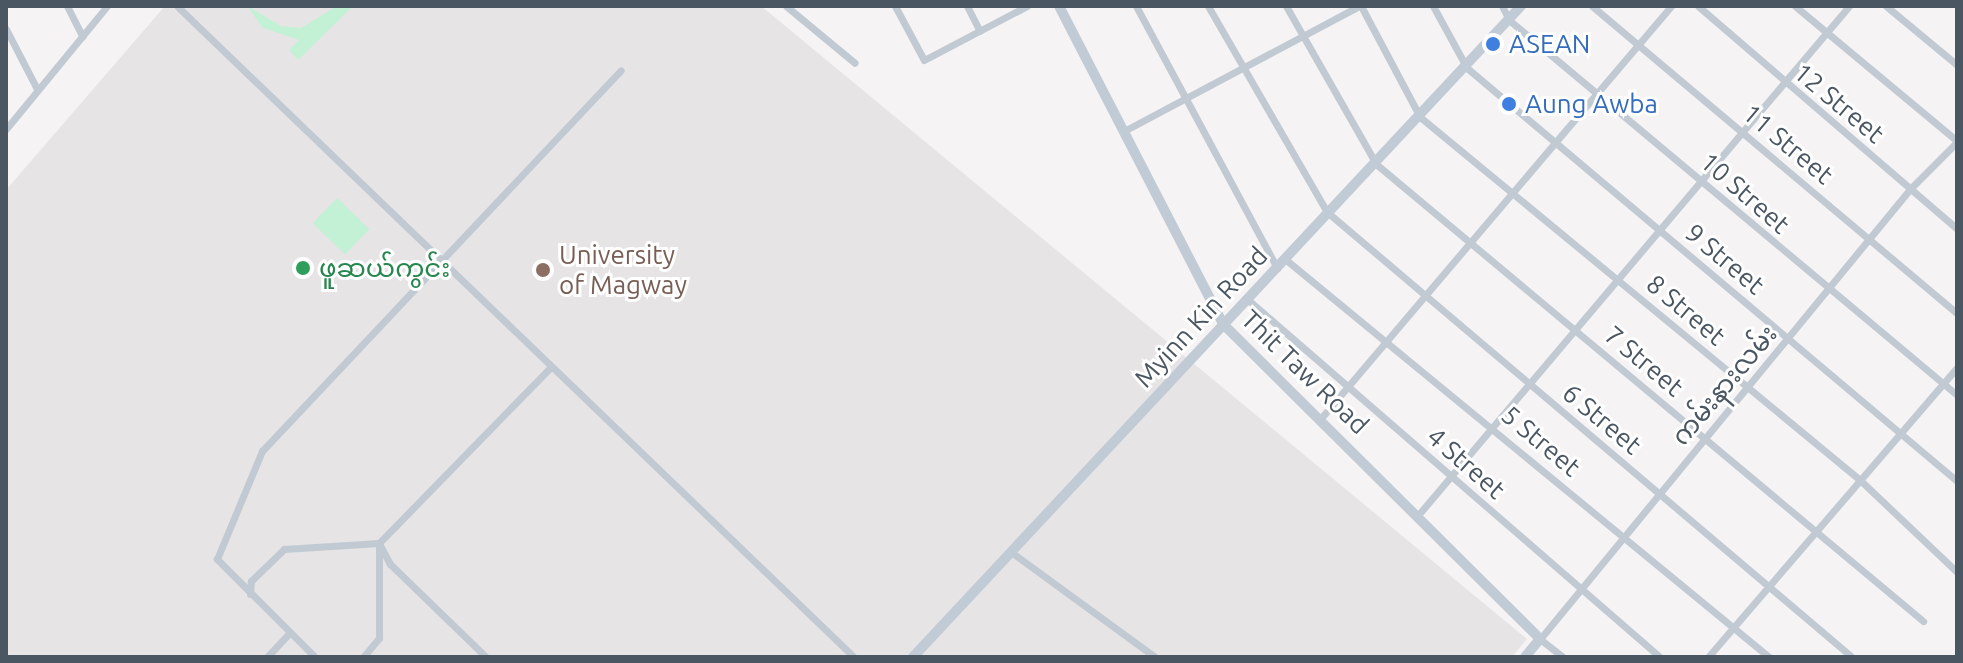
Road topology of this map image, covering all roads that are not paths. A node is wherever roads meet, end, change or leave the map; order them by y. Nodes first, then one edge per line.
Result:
1 (67, 6) edge
2 (107, 6) edge
3 (786, 6) edge
4 (895, 6) edge
5 (967, 6) edge
6 (1027, 6) edge
7 (1059, 6) edge
8 (1136, 6) edge
9 (1208, 6) edge
10 (1286, 6) edge
11 (1360, 6) edge
12 (1433, 6) edge
13 (1502, 6) edge
14 (1521, 6) edge
15 (1592, 6) edge
16 (1671, 6) edge
17 (1698, 6) edge
18 (1795, 6) edge
19 (1849, 6) edge
20 (1886, 6) edge
21 (178, 7) edge
22 (1509, 20) junction
23 (6, 29) edge
24 (980, 31) junction
25 (1827, 32) junction
26 (82, 36) junction
27 (1302, 36) junction
28 (1639, 48) junction
29 (855, 63) dead end
30 (1957, 65) edge
31 (1467, 68) junction
32 (1242, 69) junction
33 (621, 70) dead end
34 (1784, 82) junction
35 (37, 89) junction
36 (1597, 94) junction
37 (1186, 98) junction
38 (1420, 117) junction
39 (6, 129) edge
40 (1124, 131) junction
41 (1743, 131) junction
42 (1957, 142) edge
43 (1555, 143) junction
44 (1376, 164) junction
45 (1701, 181) junction
46 (1910, 189) junction
47 (1513, 193) junction
48 (1327, 212) junction
49 (1957, 229) edge
50 (1659, 230) junction
51 (1873, 242) junction
52 (1470, 243) junction
53 (1288, 256) junction
54 (440, 261) junction
55 (1276, 268) junction
56 (1617, 280) junction
57 (1424, 294) junction
58 (1830, 294) junction
59 (1247, 299) junction
60 (1957, 313) edge
61 (1224, 325) junction
62 (1575, 330) junction
63 (1388, 339) junction
64 (1790, 341) junction
65 (551, 367) junction
66 (1957, 367) edge
67 (1528, 382) junction
68 (1943, 383) junction
69 (1348, 387) junction
70 (1750, 389) junction
71 (1957, 395) edge
72 (1322, 417) junction
73 (1493, 427) junction
74 (1901, 434) junction
75 (1707, 441) junction
76 (1451, 476) junction
77 (1860, 480) junction
78 (1957, 481) edge
79 (1660, 494) junction
80 (1419, 514) junction
81 (1816, 532) junction
82 (1626, 538) junction
83 (379, 543) junction
84 (1011, 552) junction
85 (1957, 572) edge
86 (1767, 585) junction
87 (1582, 590) junction
88 (250, 594) junction
89 (1923, 621) dead end
90 (1733, 627) junction
91 (289, 633) junction
92 (1540, 639) junction
93 (267, 657) edge
94 (315, 657) edge
95 (363, 657) edge
96 (486, 657) edge
97 (854, 657) edge
98 (913, 657) edge
99 (1155, 657) edge
100 (1525, 657) edge
101 (1563, 657) edge
102 (1660, 657) edge
103 (1708, 657) edge
104 (1769, 657) edge
105 (1852, 657) edge

1 - 26 street
2 - 26 street
3 - 29 street
4 - 24 street
5 - 24 street
6 - 24 street
7 - 40 street, Thit Taw Road
8 - 37 street
9 - 32 street
10 - 27 street
11 - 27 street
11 - 38 street
12 - 31 street
13 - 22 street
14 - 22 street, Myinn Kin Road
15 - 28 street, 11 Street
16 - 28 street
17 - 34 street, 12 Street
18 - 25 street
19 - 25 street
20 - 30 street
21 - 54 street
22 - 31 street, Myinn Kin Road
22 - 36 street, 10 Street
23 - 35 street
25 - 34 street
25 - 42 street
26 - 35 street
27 - 32 street
27 - 44 street
28 - 36 street
28 - 41 street, 11 Street
31 - 38 street, Myinn Kin Road
31 - 43 street, 9 Street
32 - 37 street
32 - 48 street
33 - 54 street
34 - 41 street
34 - 46 street, 12 Street
35 - 39 street
36 - 43 street
36 - 45 street, 10 Street
37 - 40 street
37 - 55 street
38 - 44 street, Myinn Kin Road
38 - 47 street, 8 Street
40 - 61 street, Thit Taw Road
41 - 45 street
41 - 51 street, 11 Street
42 - 46 street, ကမ်းနားလမ်း
43 - 47 street
43 - 50 street, 9 Street
44 - 48 street, Myinn Kin Road
44 - 52 street, 7 Street
45 - 50 street
45 - 58 street, 10 Street
46 - 49 street, 12 Street
46 - 51 street, ကမ်းနားလမ်း
47 - 52 street
47 - 56 street, 8 Street
48 - 53 street, Myinn Kin Road
48 - 57 street, 6 Street
50 - 56 street
50 - 64 street, 9 Street
51 - 58 street, ကမ်းနားလမ်း
51 - 60 street, 11 Street
52 - 57 street
52 - 62 street, 7 Street
53 - 55 street
53 - 63 street, 5 Street
54 - 65 street
54 - 88 street
55 - 59 street, Myinn Kin Road
56 - 62 street
56 - 70 street, 8 Street
57 - 63 street
57 - 67 street, 6 Street
58 - 64 street, ကမ်းနားလမ်း
58 - 68 street, 10 Street
59 - 61 street, Myinn Kin Road
59 - 69 street, 4 Street
61 - 72 street, Thit Taw Road
61 - 84 street, Myinn Kin Road
62 - 67 street
62 - 75 street, 7 Street
63 - 69 street
63 - 73 street, 5 Street
64 - 70 street, ကမ်းနားလမ်း
64 - 74 street, 9 Street
65 - 83 street
65 - 97 street
66 - 68 street
67 - 73 street
67 - 79 street, 6 Street
68 - 71 street, 10 Street
68 - 74 street
69 - 72 street
69 - 76 street, 4 Street
70 - 75 street, ကမ်းနားလမ်း
70 - 77 street, 8 Street
72 - 80 street, Thit Taw Road
73 - 76 street
73 - 82 street, 5 Street
74 - 77 street
74 - 78 street, 9 Street
75 - 79 street, ကမ်းနားလမ်း
75 - 81 street, 7 Street
76 - 80 street
76 - 87 street, 4 Street
77 - 81 street
77 - 85 street, 8 Street
79 - 82 street, ကမ်းနားလမ်း
79 - 86 street, 6 Street
80 - 92 street, Thit Taw Road
81 - 86 street
81 - 89 street, 7 Street
82 - 87 street, ကမ်းနားလမ်း
82 - 90 street, 5 Street
83 - 88 street
83 - 95 street
83 - 96 street
84 - 98 street, Myinn Kin Road
84 - 99 street
86 - 90 street
86 - 105 street, 6 Street
87 - 92 street, ကမ်းနားလမ်း
87 - 102 street, 4 Street
88 - 91 street
90 - 103 street
90 - 104 street, 5 Street
91 - 93 street
91 - 94 street
92 - 100 street, ကမ်းနားလမ်း
92 - 101 street

